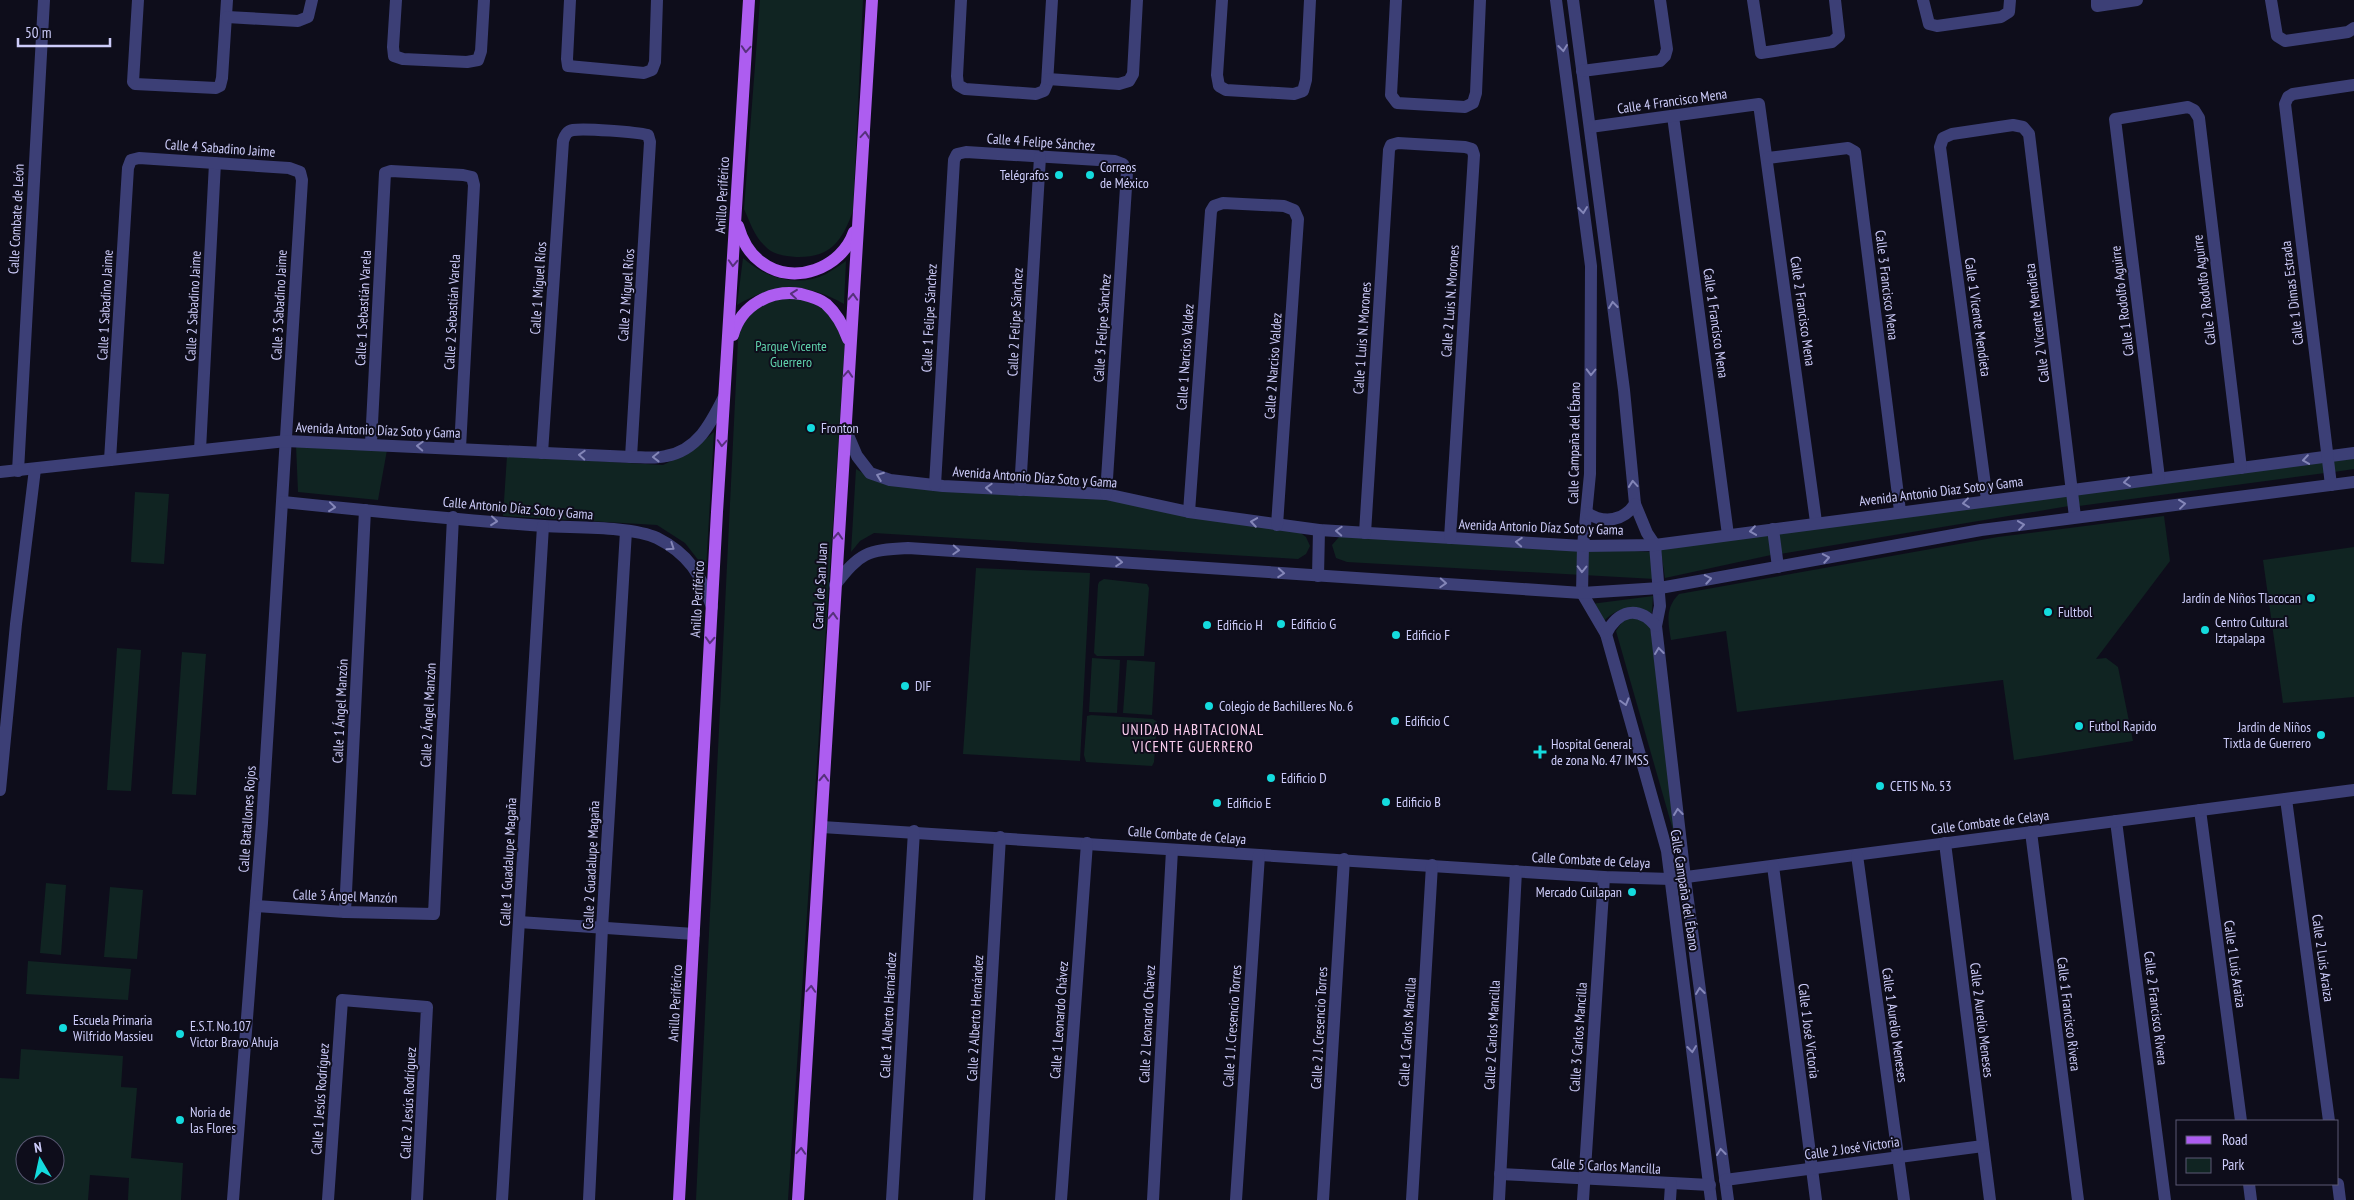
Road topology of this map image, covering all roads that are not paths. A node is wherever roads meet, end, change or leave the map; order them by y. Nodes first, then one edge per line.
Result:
1 (44, 0) edge
2 (138, 0) edge
3 (227, 0) edge
4 (312, 0) edge
5 (396, 0) edge
6 (484, 0) edge
7 (570, 0) edge
8 (657, 0) edge
9 (749, 0) edge
10 (872, 0) edge
11 (961, 0) edge
12 (1052, 0) edge
13 (1137, 0) edge
14 (1222, 0) edge
15 (1310, 0) edge
16 (1396, 0) edge
17 (1480, 0) edge
18 (1556, 0) edge
19 (1573, 0) edge
20 (1660, 0) edge
21 (1753, 0) edge
22 (1835, 0) edge
23 (1923, 0) edge
24 (2137, 0) edge
25 (2271, 0) edge
26 (2097, 3) edge
27 (2010, 6) edge
28 (227, 17) junction
29 (2354, 28) edge
30 (1582, 72) junction
31 (1048, 78) junction
32 (2354, 85) edge
33 (1759, 104) joint
34 (1673, 116) junction
35 (2115, 119) joint
36 (1590, 128) junction
37 (648, 135) joint
38 (1943, 138) joint
39 (1391, 145) joint
40 (957, 154) joint
41 (1040, 157) junction
42 (139, 158) joint
43 (1768, 158) junction
44 (215, 163) junction
45 (1123, 164) joint
46 (300, 172) joint
47 (472, 177) joint
48 (1214, 206) joint
49 (736, 219) junction
50 (857, 220) junction
51 (850, 346) junction
52 (728, 352) junction
53 (726, 393) junction
54 (844, 426) junction
55 (286, 441) junction
56 (371, 443) junction
57 (460, 448) junction
58 (200, 450) junction
59 (542, 453) junction
60 (2354, 453) edge
61 (631, 457) junction
62 (2328, 457) junction
63 (110, 460) junction
64 (35, 468) junction
65 (2240, 468) junction
66 (18, 470) junction
67 (0, 472) edge
68 (2159, 478) junction
69 (2354, 482) edge
70 (935, 485) junction
71 (2331, 486) junction
72 (2072, 489) junction
73 (1020, 490) junction
74 (1106, 494) junction
75 (1987, 500) junction
76 (283, 502) junction
77 (1635, 504) junction
78 (366, 510) junction
79 (1189, 512) junction
80 (1900, 512) junction
81 (1587, 513) junction
82 (453, 517) junction
83 (2075, 517) junction
84 (1816, 522) junction
85 (1277, 525) junction
86 (543, 526) junction
87 (1773, 529) junction
88 (1319, 530) junction
89 (626, 531) junction
90 (1365, 533) junction
91 (1728, 535) junction
92 (1450, 538) junction
93 (1655, 545) junction
94 (1583, 546) junction
95 (1778, 567) junction
96 (1318, 576) junction
97 (835, 585) junction
98 (1660, 588) junction
99 (1582, 593) junction
100 (712, 608) junction
101 (1656, 626) junction
102 (1606, 634) junction
103 (5, 691) edge
104 (0, 790) edge
105 (2354, 790) edge
106 (2286, 799) junction
107 (2200, 810) junction
108 (2116, 821) junction
109 (822, 827) junction
110 (914, 831) junction
111 (2031, 832) junction
112 (1000, 837) junction
113 (1087, 843) junction
114 (1945, 843) junction
115 (1172, 850) junction
116 (1258, 855) junction
117 (1857, 855) junction
118 (1344, 859) junction
119 (1432, 865) junction
120 (1773, 866) junction
121 (1516, 871) junction
122 (1604, 877) junction
123 (1685, 878) junction
124 (1671, 879) junction
125 (256, 906) junction
126 (345, 912) junction
127 (434, 914) joint
128 (520, 922) junction
129 (602, 928) junction
130 (694, 934) junction
131 (342, 1000) joint
132 (2241, 1120) edge
133 (2329, 1120) edge
134 (1983, 1146) junction
135 (1898, 1157) junction
136 (1812, 1169) junction
137 (1500, 1174) junction
138 (1584, 1180) junction
139 (1725, 1180) junction
140 (1671, 1184) junction
141 (1710, 1185) junction
142 (2249, 1185) edge
143 (2338, 1185) edge
144 (234, 1200) edge
145 (328, 1200) edge
146 (417, 1200) edge
147 (502, 1200) edge
148 (588, 1200) edge
149 (679, 1200) edge
150 (798, 1200) edge
151 (892, 1200) edge
152 (979, 1200) edge
153 (1062, 1200) edge
154 (1153, 1200) edge
155 (1236, 1200) edge
156 (1323, 1200) edge
157 (1412, 1200) edge
158 (1498, 1200) edge
159 (1583, 1200) edge
160 (1670, 1200) edge
161 (1711, 1200) edge
162 (1728, 1200) edge
163 (1816, 1200) edge
164 (1904, 1200) edge
165 (1990, 1200) edge
166 (2078, 1200) edge
167 (2165, 1200) edge
168 (2251, 1200) edge
169 (2340, 1200) edge

1 - 66 street, Calle Combate de León
2 - 28 street
3 - 28 street
4 - 28 street
5 - 6 street
7 - 8 street
9 -> 49 main road, Anillo Periférico
50 -> 10 main road
11 - 31 street
12 - 31 street
13 - 31 street
14 - 15 street
16 - 17 street
18 -> 81 street, Calle Campaña del Ébano
19 - 30 street, Calle Campaña del Ébano
20 - 30 street
21 - 22 street
23 - 27 street
24 - 26 street
25 - 29 street
30 - 36 street, Calle Campaña del Ébano
32 - 62 street, Calle 1 Dimas Estrada
33 - 34 street, Calle 4 Francisco Mena
33 - 43 street, Calle 2 Francisco Mena
34 - 36 street, Calle 4 Francisco Mena
34 - 91 street, Calle 1 Francisco Mena
35 - 65 street, Calle 2 Rodolfo Aguirre
35 - 68 street, Calle 1 Rodolfo Aguirre
77 -> 36 street, Calle Campaña del Ébano
37 - 59 street, Calle 1 Miguel Ríos
37 - 61 street, Calle 2 Miguel Ríos
38 - 72 street, Calle 2 Vicente Mendieta
38 - 75 street, Calle 1 Vicente Mendieta
39 - 90 street, Calle 1 Luis N. Morones
39 - 92 street, Calle 2 Luis N. Morones
40 - 41 street, Calle 4 Felipe Sánchez
40 - 70 street, Calle 1 Felipe Sánchez
41 - 45 street, Calle 4 Felipe Sánchez
41 - 73 street, Calle 2 Felipe Sánchez
42 - 44 street, Calle 4 Sabadino Jaime
42 - 63 street, Calle 1 Sabadino Jaime
43 - 80 street, Calle 3 Francisco Mena
43 - 84 street, Calle 2 Francisco Mena
44 - 46 street, Calle 4 Sabadino Jaime
44 - 58 street, Calle 2 Sabadino Jaime
45 - 74 street, Calle 3 Felipe Sánchez
46 - 55 street, Calle 3 Sabadino Jaime
47 - 56 street, Calle 1 Sebastián Varela
47 - 57 street, Calle 2 Sebastián Varela
48 - 79 street, Calle 1 Narciso Valdez
48 - 85 street, Calle 2 Narciso Valdez
49 - 50 main road
49 -> 52 main road, Anillo Periférico
51 -> 50 main road
51 -> 52 main road
54 -> 51 main road, Canal de San Juan
52 - 53 main road, Anillo Periférico
53 -> 61 street, Avenida Antonio Díaz Soto y Gama
53 -> 100 main road, Anillo Periférico
70 -> 54 street, Avenida Antonio Díaz Soto y Gama
97 -> 54 main road, Canal de San Juan
55 - 56 street, Avenida Antonio Díaz Soto y Gama
55 - 58 street, Avenida Antonio Díaz Soto y Gama
55 - 76 street, Calle Batallones Rojos
57 -> 56 street, Avenida Antonio Díaz Soto y Gama
57 - 59 street, Avenida Antonio Díaz Soto y Gama
58 - 63 street, Avenida Antonio Díaz Soto y Gama
61 -> 59 street, Avenida Antonio Díaz Soto y Gama
60 - 62 street, Avenida Antonio Díaz Soto y Gama
62 -> 65 street, Avenida Antonio Díaz Soto y Gama
62 - 71 street, Calle 1 Dimas Estrada
63 - 64 street, Avenida Antonio Díaz Soto y Gama
64 - 66 street, Avenida Antonio Díaz Soto y Gama
64 - 103 street
65 - 68 street, Avenida Antonio Díaz Soto y Gama
66 - 67 street, Avenida Antonio Díaz Soto y Gama
68 -> 72 street, Avenida Antonio Díaz Soto y Gama
69 - 71 street
73 -> 70 street, Avenida Antonio Díaz Soto y Gama
83 -> 71 street
72 - 75 street, Avenida Antonio Díaz Soto y Gama
72 - 83 street, Calle 2 Vicente Mendieta
73 - 74 street, Avenida Antonio Díaz Soto y Gama
74 - 79 street, Avenida Antonio Díaz Soto y Gama
75 -> 80 street, Avenida Antonio Díaz Soto y Gama
76 -> 78 street, Calle Antonio Díaz Soto y Gama
76 - 125 street, Calle Batallones Rojos
77 - 81 street
77 - 93 street, Calle Campaña del Ébano
78 - 82 street, Calle Antonio Díaz Soto y Gama
78 - 126 street, Calle 1 Ángel Manzón
85 -> 79 street, Avenida Antonio Díaz Soto y Gama
80 - 84 street, Avenida Antonio Díaz Soto y Gama
81 - 94 street, Calle Campaña del Ébano
82 -> 86 street, Calle Antonio Díaz Soto y Gama
82 - 127 street, Calle 2 Ángel Manzón
95 -> 83 street
84 - 87 street, Avenida Antonio Díaz Soto y Gama
85 - 88 street, Avenida Antonio Díaz Soto y Gama
86 - 89 street, Calle Antonio Díaz Soto y Gama
86 - 128 street, Calle 1 Guadalupe Magaña
87 -> 91 street, Avenida Antonio Díaz Soto y Gama
87 - 95 street
90 -> 88 street, Avenida Antonio Díaz Soto y Gama
88 - 96 street
89 -> 100 street, Calle Antonio Díaz Soto y Gama
89 - 129 street, Calle 2 Guadalupe Magaña
90 - 92 street, Avenida Antonio Díaz Soto y Gama
91 - 93 street, Avenida Antonio Díaz Soto y Gama
94 -> 92 street, Avenida Antonio Díaz Soto y Gama
93 - 94 street, Avenida Antonio Díaz Soto y Gama
93 - 98 street, Calle Campaña del Ébano
94 -> 99 street, Calle Campaña del Ébano
98 -> 95 street
97 -> 96 street
96 -> 99 street
109 -> 97 main road, Canal de San Juan
98 - 99 street
98 - 101 street, Calle Campaña del Ébano
99 - 102 street, Calle Campaña del Ébano
100 -> 130 main road, Anillo Periférico
101 - 102 street
123 -> 101 street, Calle Campaña del Ébano
102 -> 124 street, Calle Campaña del Ébano
103 - 104 street
105 - 106 street, Calle Combate de Celaya
106 - 107 street, Calle Combate de Celaya
106 - 133 street, Calle 2 Luis Araiza
107 - 108 street, Calle Combate de Celaya
107 - 132 street, Calle 1 Luis Araiza
108 - 111 street, Calle Combate de Celaya
108 - 167 street, Calle 2 Francisco Rivera
109 - 110 street, Calle Combate de Celaya
150 -> 109 main road
110 - 112 street, Calle Combate de Celaya
110 - 151 street, Calle 1 Alberto Hernández
111 - 114 street, Calle Combate de Celaya
111 - 166 street, Calle 1 Francisco Rivera
112 - 113 street, Calle Combate de Celaya
112 - 152 street, Calle 2 Alberto Hernández
113 - 115 street, Calle Combate de Celaya
113 - 153 street, Calle 1 Leonardo Chávez
114 - 117 street, Calle Combate de Celaya
114 - 134 street, Calle 2 Aurelio Meneses
115 - 116 street, Calle Combate de Celaya
115 - 154 street, Calle 2 Leonardo Chávez
116 - 118 street, Calle Combate de Celaya
116 - 155 street, Calle 1 J. Cresencio Torres
117 - 120 street, Calle Combate de Celaya
117 - 135 street, Calle 1 Aurelio Meneses
118 - 119 street, Calle Combate de Celaya
118 - 156 street, Calle 2 J. Cresencio Torres
119 - 121 street, Calle Combate de Celaya
119 - 157 street, Calle 1 Carlos Mancilla
120 - 123 street, Calle Combate de Celaya
120 - 136 street, Calle 1 José Victoria
121 - 122 street, Calle Combate de Celaya
121 - 137 street, Calle 2 Carlos Mancilla
122 - 124 street, Calle Combate de Celaya
122 - 138 street, Calle 3 Carlos Mancilla
123 - 124 street, Calle Combate de Celaya
139 -> 123 street, Calle Campaña del Ébano
124 -> 141 street, Calle Campaña del Ébano
125 - 126 street, Calle 3 Ángel Manzón
125 - 144 street, Calle Batallones Rojos
126 - 127 street, Calle 3 Ángel Manzón
128 - 129 street
128 - 147 street, Calle 1 Guadalupe Magaña
129 - 130 street
129 - 148 street, Calle 2 Guadalupe Magaña
130 - 149 main road, Anillo Periférico
131 - 145 street, Calle 1 Jesús Rodríguez
131 - 146 street, Calle 2 Jesús Rodríguez
134 - 135 street, Calle 2 José Victoria
134 - 165 street, Calle 2 Aurelio Meneses
135 - 136 street, Calle 2 José Victoria
135 - 164 street, Calle 1 Aurelio Meneses
136 - 139 street, Calle 2 José Victoria
136 - 163 street, Calle 1 José Victoria
137 - 138 street, Calle 5 Carlos Mancilla
137 - 158 street, Calle 2 Carlos Mancilla
138 - 140 street, Calle 5 Carlos Mancilla
138 - 159 street, Calle 3 Carlos Mancilla
139 - 162 street, Calle Campaña del Ébano
140 - 141 street, Calle 5 Carlos Mancilla
140 - 160 street
141 - 161 street, Calle Campaña del Ébano
142 - 168 street
143 - 169 street

